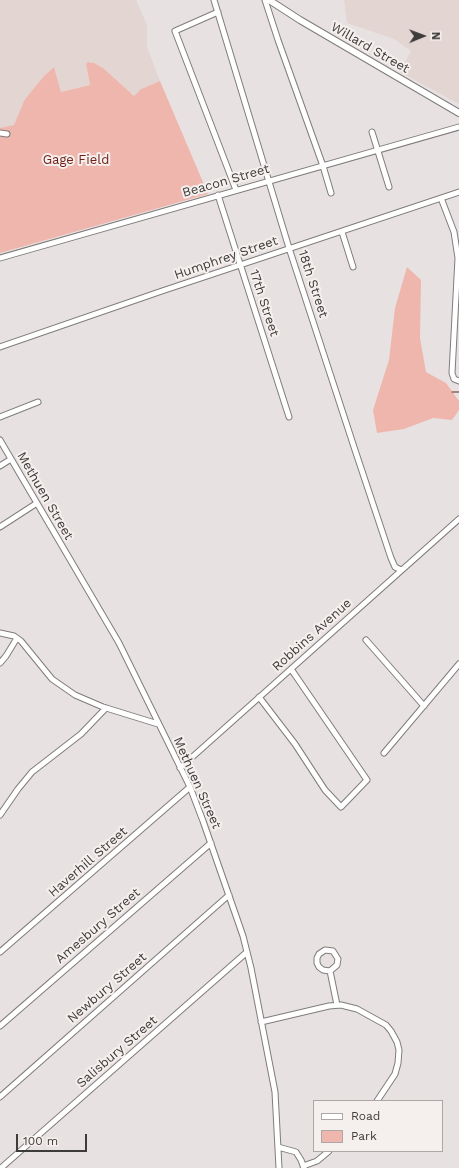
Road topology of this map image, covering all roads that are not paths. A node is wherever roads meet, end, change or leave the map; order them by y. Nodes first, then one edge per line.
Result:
1 (214, 0) edge
2 (265, 0) edge
3 (269, 0) edge
4 (218, 12) junction
5 (459, 113) edge
6 (459, 127) edge
7 (372, 132) dead end
8 (0, 133) edge
9 (7, 134) dead end
10 (377, 150) junction
11 (323, 166) junction
12 (270, 180) junction
13 (389, 188) dead end
14 (236, 190) junction
15 (459, 192) edge
16 (331, 193) dead end
17 (218, 195) junction
18 (441, 198) junction
19 (342, 232) junction
20 (289, 248) junction
21 (0, 258) edge
22 (240, 265) junction
23 (353, 266) dead end
24 (0, 347) edge
25 (459, 381) edge
26 (38, 402) dead end
27 (0, 416) edge
28 (289, 417) dead end
29 (0, 440) edge
30 (11, 459) junction
31 (0, 466) edge
32 (37, 503) junction
33 (459, 519) edge
34 (0, 527) edge
35 (401, 570) junction
36 (0, 633) edge
37 (17, 638) junction
38 (366, 640) dead end
39 (1, 662) edge
40 (459, 664) edge
41 (291, 669) junction
42 (259, 697) junction
43 (424, 706) junction
44 (106, 708) junction
45 (158, 724) junction
46 (384, 753) dead end
47 (180, 768) junction
48 (190, 788) junction
49 (0, 815) edge
50 (211, 843) junction
51 (229, 895) junction
52 (0, 952) edge
53 (247, 952) junction
54 (330, 971) junction
55 (337, 1005) junction
56 (261, 1022) junction
57 (0, 1026) edge
58 (0, 1097) edge
59 (378, 1100) edge
60 (278, 1146) junction
61 (328, 1152) edge
62 (304, 1167) edge
63 (1, 1168) edge
64 (279, 1168) edge

1 - 4 street, 18th Street
2 - 11 street
3 - 5 main road, Willard Street
4 - 12 street, 18th Street
4 - 14 street
6 - 10 street, Beacon Street
7 - 10 street
8 - 9 street
10 - 11 street, Beacon Street
10 - 13 street
11 - 12 street, Beacon Street
11 - 16 street
12 - 14 street, Beacon Street
12 - 20 street, 18th Street
14 - 17 street, Beacon Street
15 - 18 street, Humphrey Street
17 - 21 street, Beacon Street
17 - 22 street, 17th Street
18 - 19 street, Humphrey Street
18 - 25 street
19 - 20 street, Humphrey Street
19 - 23 street
20 - 22 street, Humphrey Street
20 - 35 street, 18th Street
22 - 24 street, Humphrey Street
22 - 28 street, 17th Street
26 - 27 street
29 - 30 street, Methuen Street
30 - 31 street
30 - 32 street, Methuen Street
32 - 34 street
32 - 45 street, Methuen Street
33 - 35 street, Robbins Avenue
35 - 41 street, Robbins Avenue
36 - 37 street
37 - 39 street
37 - 44 street
38 - 43 street
40 - 43 street
41 - 42 street, Robbins Avenue
41 - 42 street
42 - 47 street, Robbins Avenue
43 - 46 street
44 - 45 street
44 - 49 street
45 - 47 street, Methuen Street
47 - 48 street, Methuen Street
48 - 50 street, Methuen Street
48 - 52 street, Haverhill Street
50 - 51 street, Methuen Street
50 - 57 street, Amesbury Street
51 - 53 street, Methuen Street
51 - 58 street, Newbury Street
53 - 56 street, Methuen Street
53 - 63 street, Salisbury Street
54 - 54 street
54 - 55 street
55 - 56 street
55 - 59 street
56 - 60 street, Methuen Street
60 - 62 street
60 - 64 street, Methuen Street
61 - 62 street

